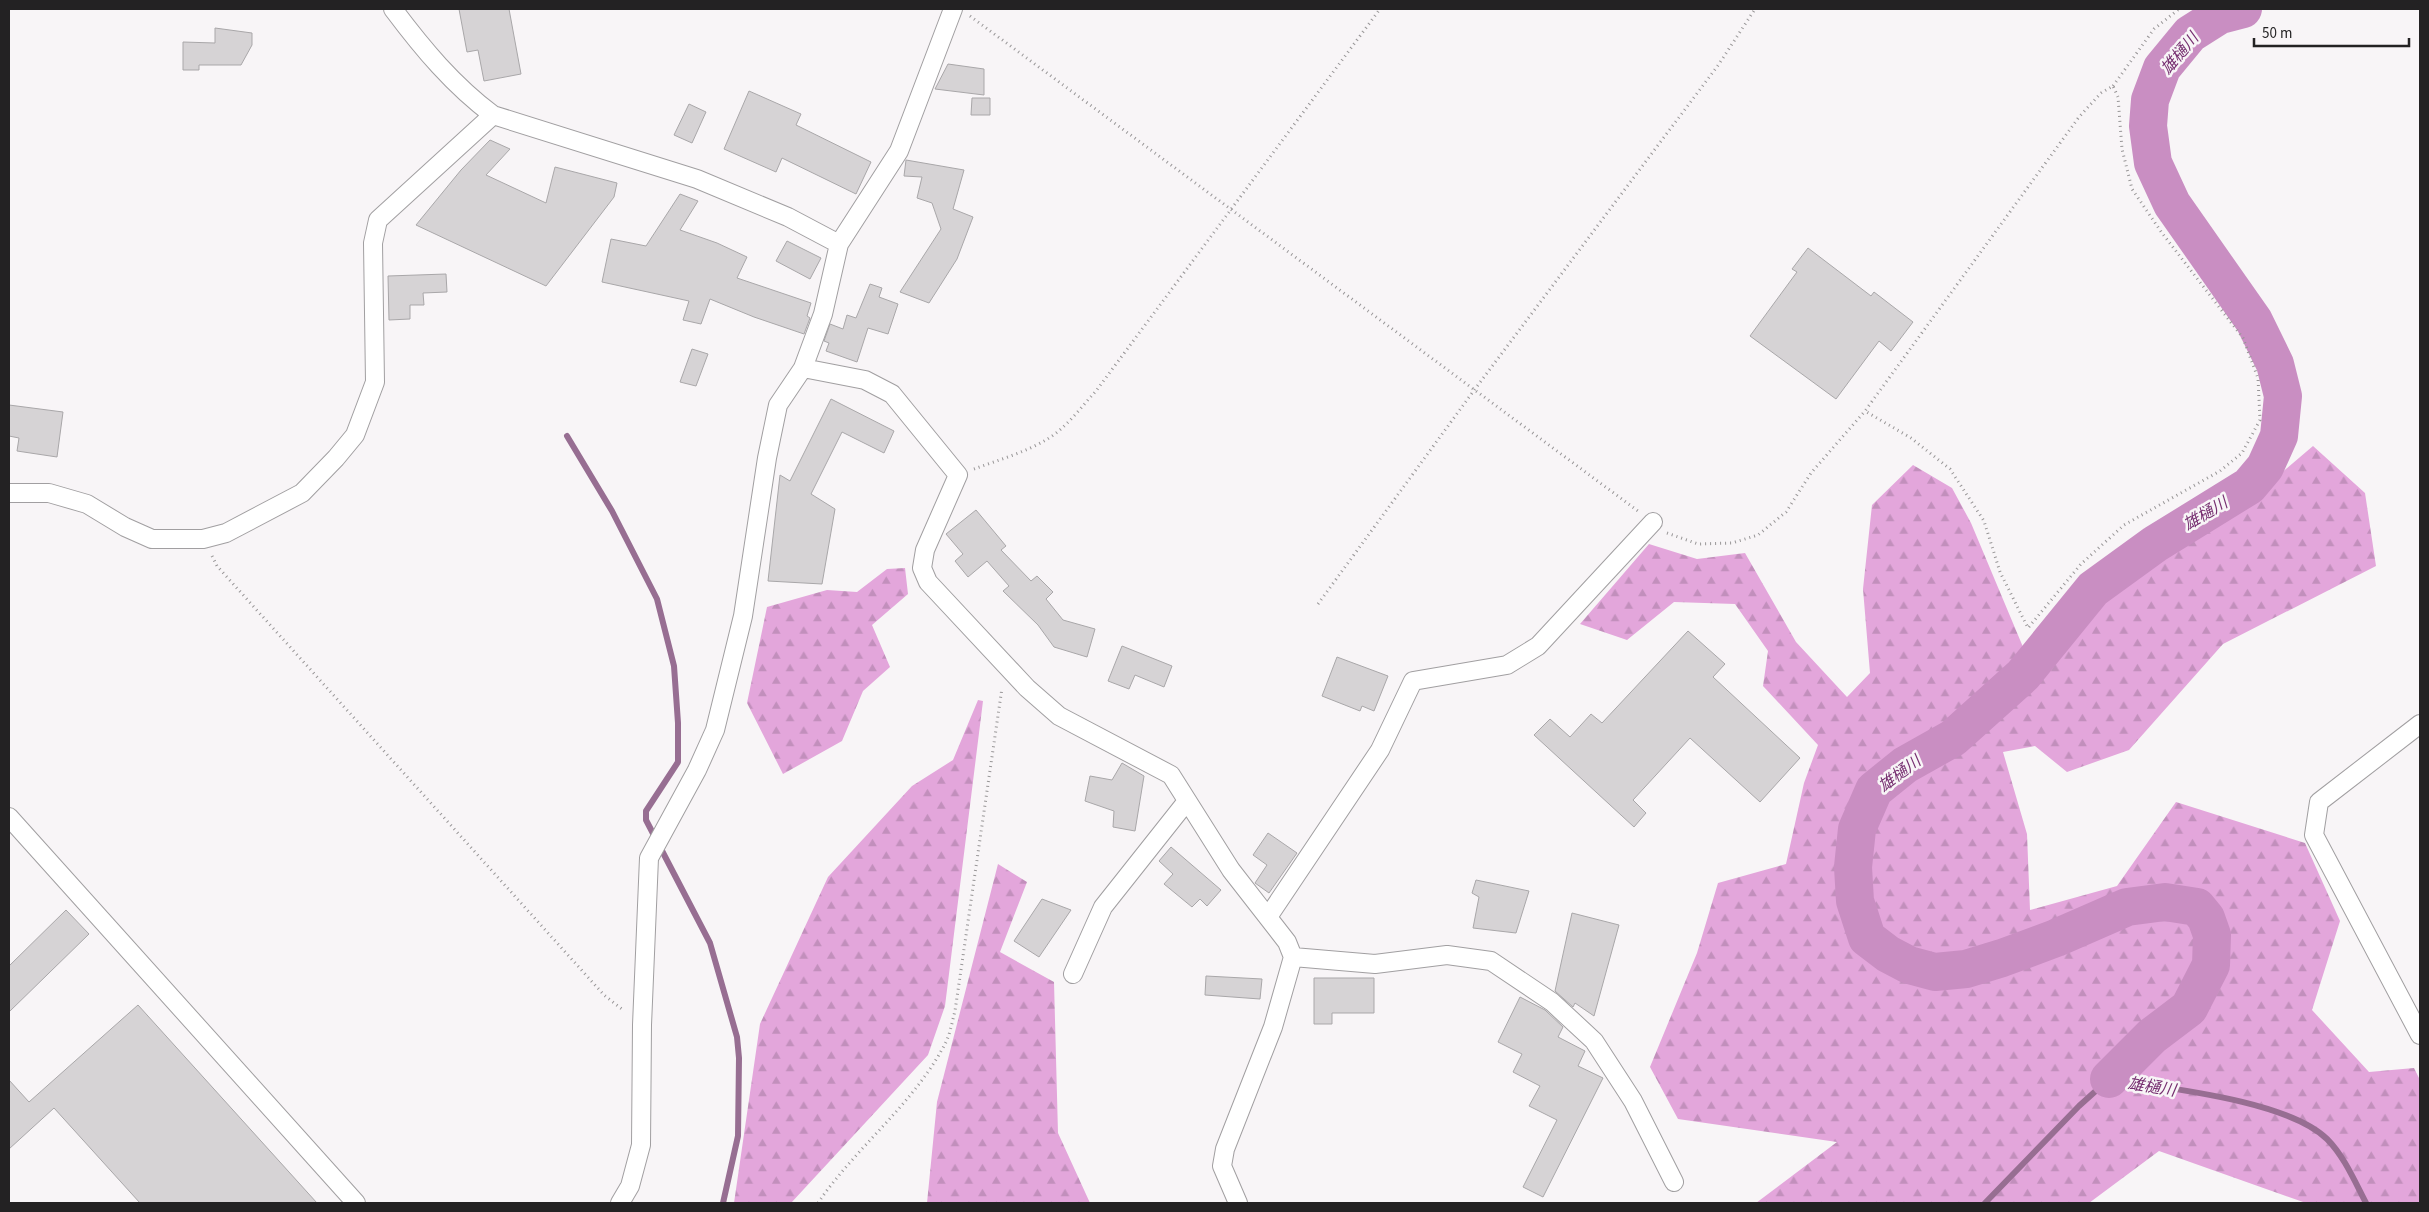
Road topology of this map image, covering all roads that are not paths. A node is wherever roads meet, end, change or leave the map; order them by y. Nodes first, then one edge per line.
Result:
1 (393, 9) edge
2 (961, 12) edge
3 (494, 115) junction
4 (839, 244) junction
5 (803, 368) junction
6 (9, 493) edge
7 (1653, 522) road end
8 (2420, 724) edge
9 (1187, 801) junction
10 (9, 817) edge
11 (1268, 917) junction
12 (1293, 957) junction
13 (1073, 974) dead end
14 (2420, 1035) edge
15 (1674, 1182) dead end
16 (356, 1203) edge
17 (620, 1203) edge
18 (1238, 1203) edge

1 - 3 street
2 - 4 street
3 - 4 street
3 - 6 street
4 - 5 street
5 - 9 street
5 - 17 street
7 - 11 street
8 - 14 street
9 - 11 street
9 - 13 street
10 - 16 street
11 - 12 street
12 - 15 street
12 - 18 street

